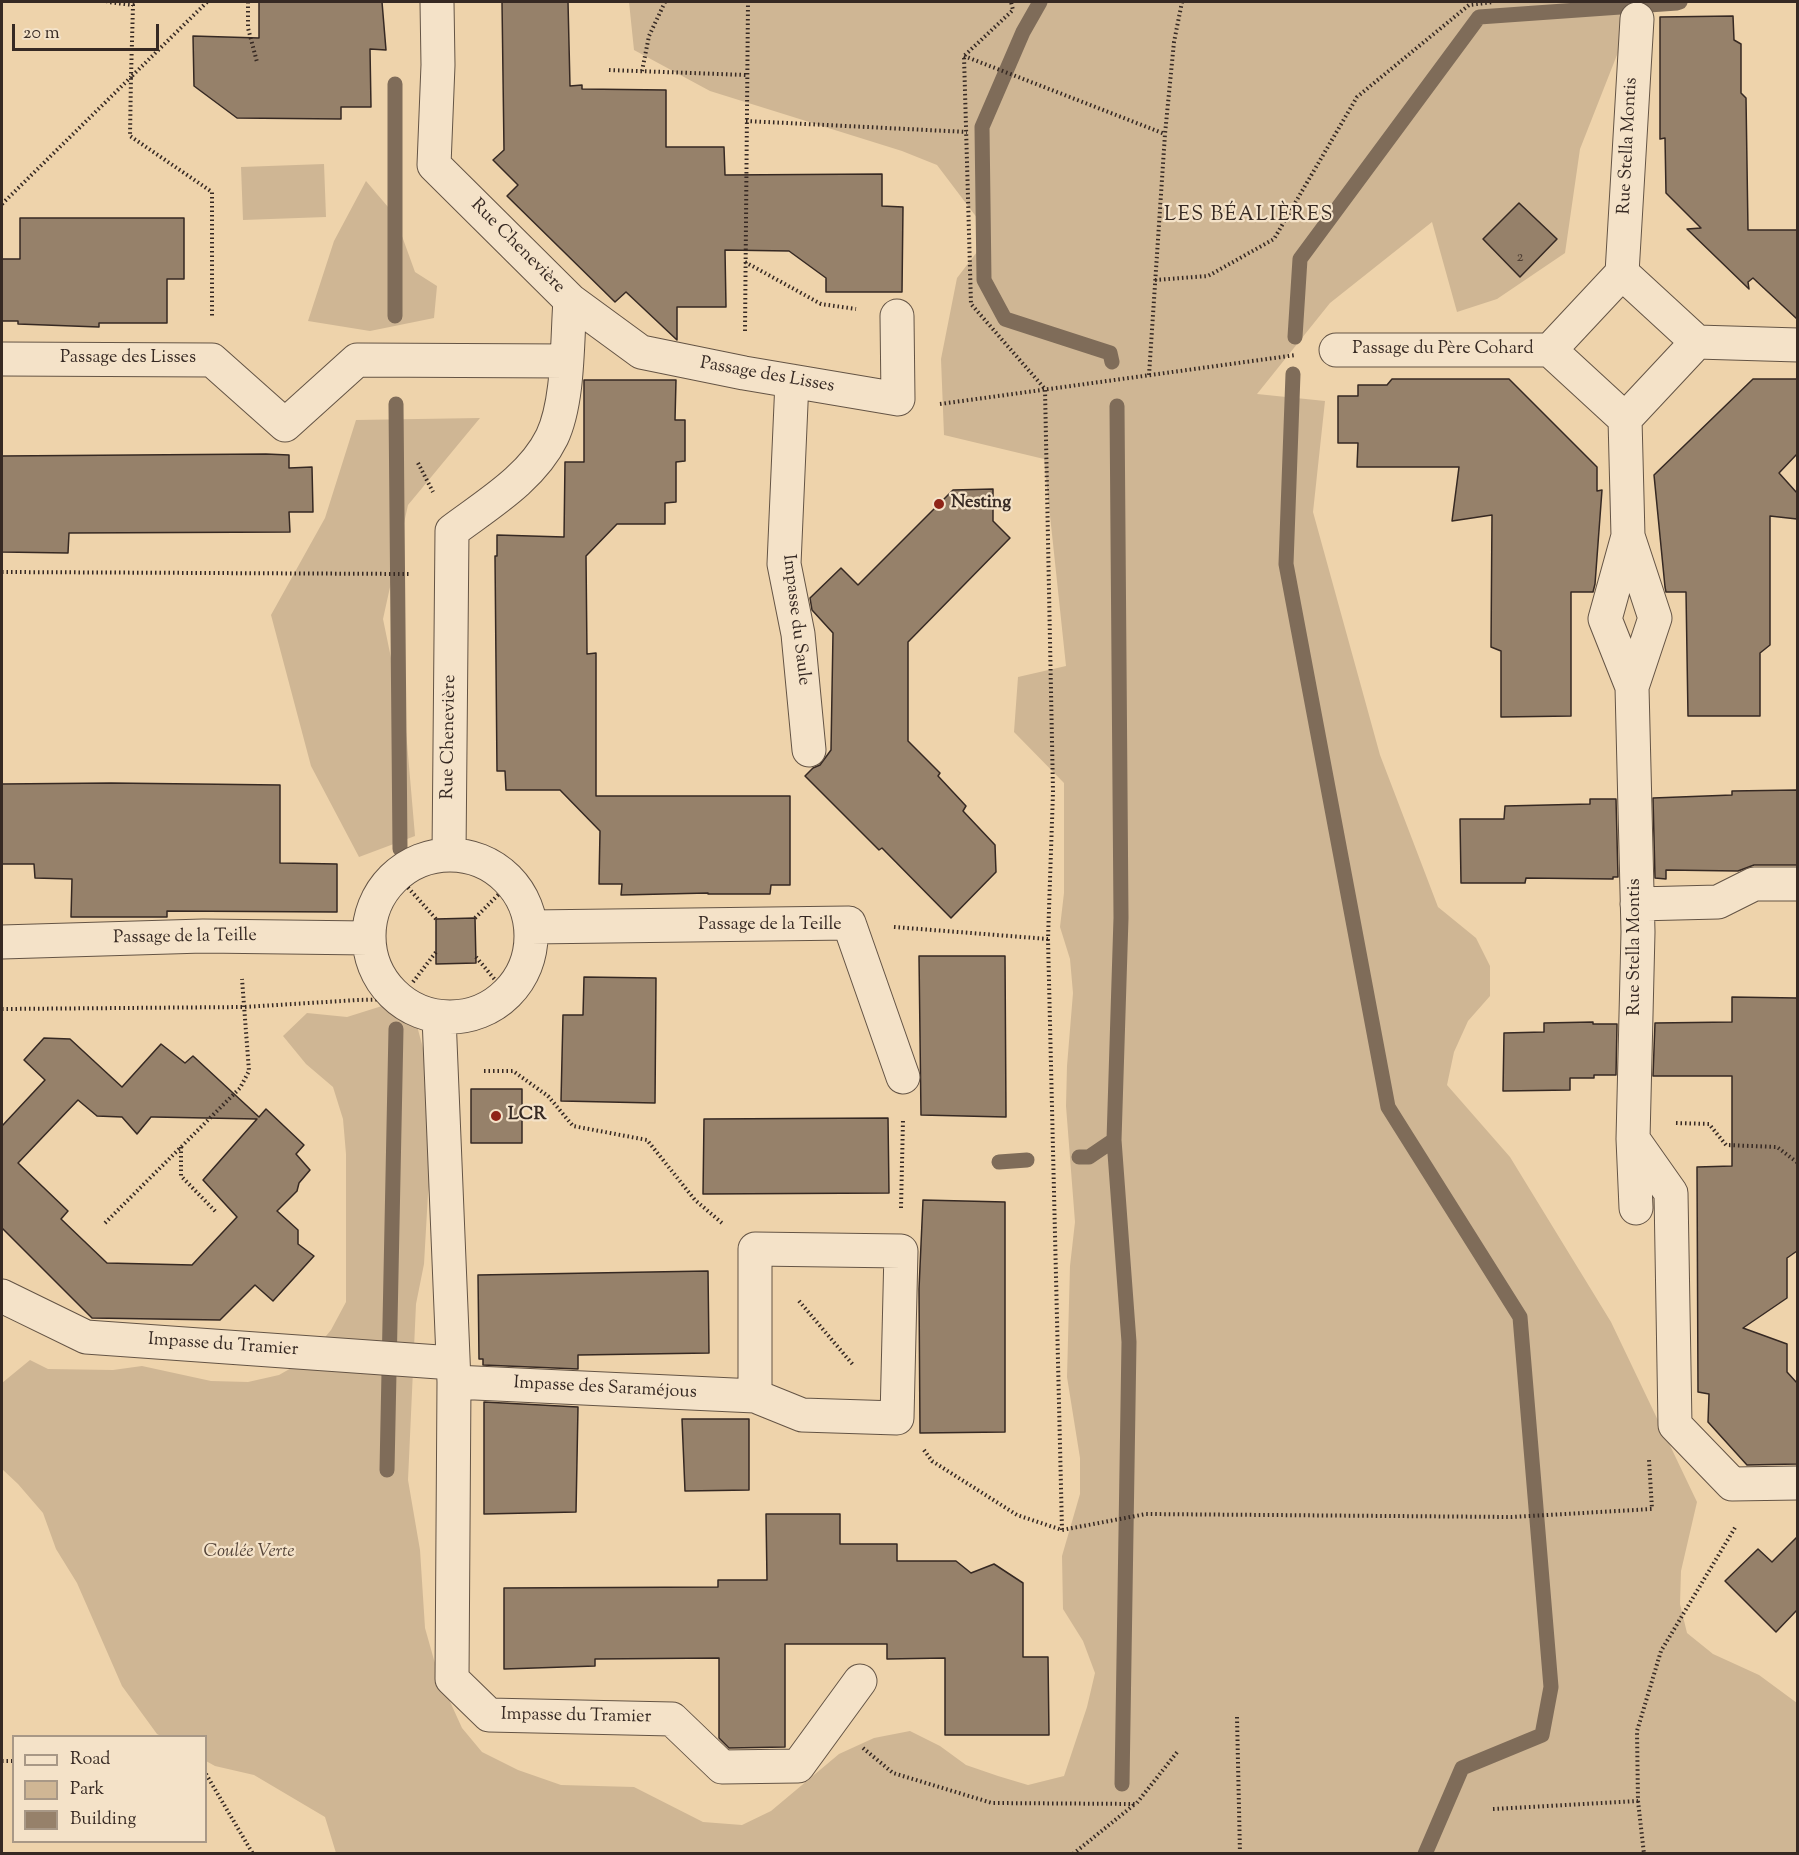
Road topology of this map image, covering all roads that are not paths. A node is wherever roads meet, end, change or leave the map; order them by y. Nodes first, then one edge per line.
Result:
1 (437, 2) edge
2 (1637, 19) dead end
3 (1622, 273) junction
4 (570, 300) junction
5 (897, 316) road end
6 (1697, 342) junction
7 (1797, 345) edge
8 (1336, 350) road end
9 (1550, 350) junction
10 (2, 359) edge
11 (566, 361) junction
12 (792, 381) junction
13 (1625, 419) junction
14 (1628, 536) junction
15 (1632, 687) junction
16 (809, 750) dead end
17 (449, 854) junction
18 (1797, 884) edge
19 (1637, 904) junction
20 (531, 927) junction
21 (368, 938) junction
22 (2, 942) edge
23 (439, 1017) junction
24 (903, 1077) dead end
25 (1633, 1130) junction
26 (1636, 1208) dead end
27 (2, 1296) edge
28 (454, 1372) junction
29 (755, 1396) junction
30 (1797, 1483) edge
31 (860, 1681) dead end

1 - 4 street, Rue Chenevière
2 - 3 street, Rue Stella Montis
3 - 6 street
3 - 9 street
4 - 11 street, Rue Chenevière
4 - 12 street, Passage des Lisses
5 - 12 street, Passage des Lisses
6 - 7 street
6 - 13 street
8 - 9 street, Passage du Père Cohard
9 - 13 street
10 - 11 street, Passage des Lisses
11 - 17 street, Rue Chenevière
12 - 16 street, Impasse du Saule
13 - 14 street, Rue Stella Montis
14 - 15 street, Rue Stella Montis
14 - 15 street, Rue Stella Montis
15 - 19 street, Rue Stella Montis
17 - 20 street
17 - 21 street
18 - 19 street
19 - 25 street, Rue Stella Montis
20 - 23 street
20 - 24 street, Passage de la Teille
21 - 22 street, Passage de la Teille
21 - 23 street
23 - 28 street, Impasse du Tramier
25 - 26 street, Rue Stella Montis
25 - 30 street
27 - 28 street, Impasse du Tramier
28 - 29 street, Impasse des Saraméjous
28 - 31 street, Impasse du Tramier
29 - 29 street, Impasse des Saraméjous

